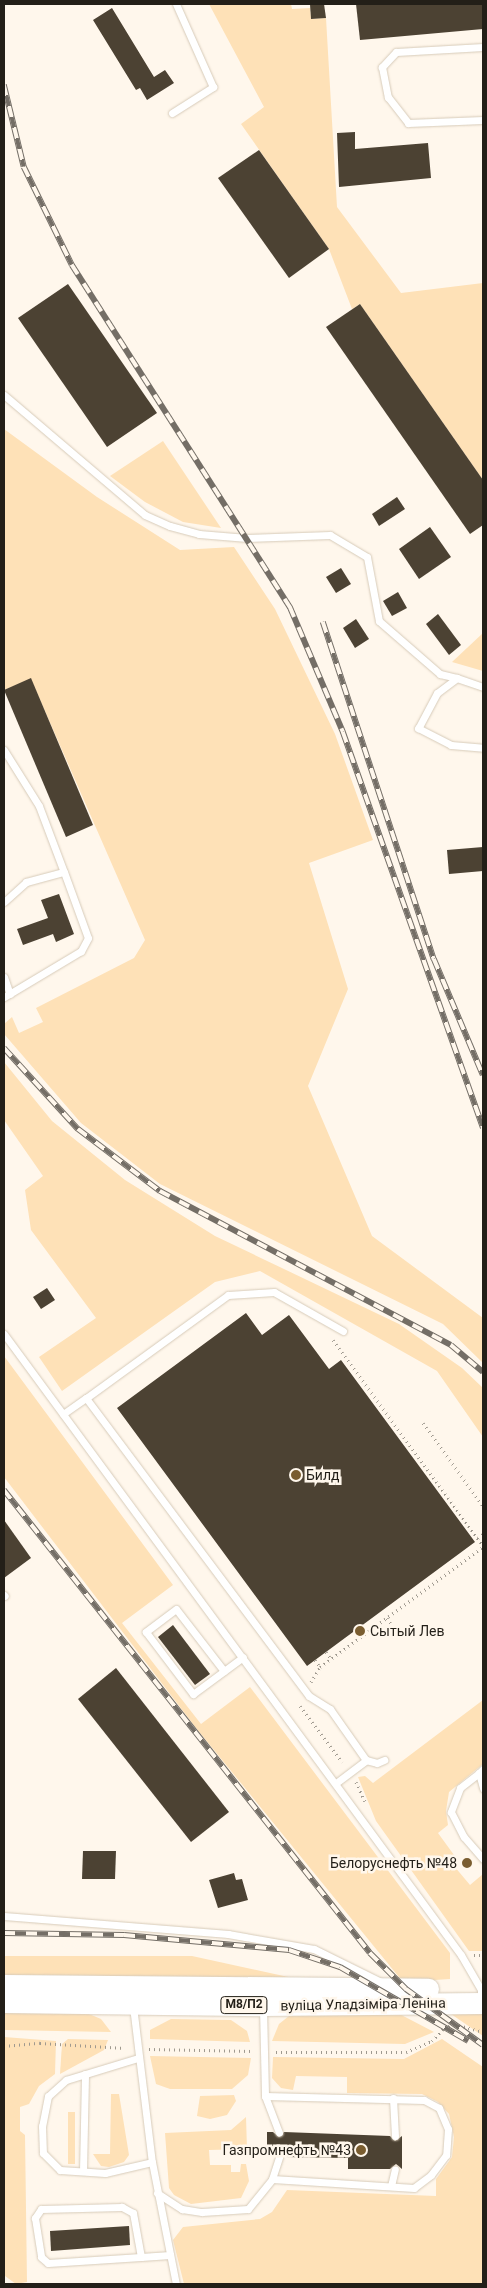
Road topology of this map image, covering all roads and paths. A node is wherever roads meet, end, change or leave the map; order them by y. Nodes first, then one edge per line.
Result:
1 (176, 4) edge
2 (483, 47) edge
3 (172, 113) dead end
4 (483, 120) edge
5 (4, 395) edge
6 (457, 678) junction
7 (483, 688) edge
8 (483, 748) edge
9 (4, 750) edge
10 (64, 872) junction
11 (4, 902) edge
12 (4, 977) edge
13 (7, 995) edge
14 (316, 1316) junction
15 (343, 1331) dead end
16 (4, 1334) edge
17 (86, 1398) junction
18 (63, 1414) junction
19 (423, 1423) dead end
20 (408, 1434) dead end
21 (404, 1437) junction
22 (483, 1506) edge
23 (483, 1534) edge
24 (478, 1538) junction
25 (483, 1546) edge
26 (386, 1618) junction
27 (395, 1630) dead end
28 (326, 1652) dead end
29 (243, 1657) junction
30 (331, 1659) junction
31 (314, 1660) dead end
32 (320, 1668) junction
33 (224, 1671) junction
34 (311, 1682) dead end
35 (295, 1698) dead end
36 (366, 1760) junction
37 (384, 1760) dead end
38 (342, 1762) dead end
39 (481, 1771) edge
40 (336, 1783) junction
41 (483, 1788) edge
42 (483, 1858) edge
43 (4, 1916) edge
44 (4, 1985) edge
45 (390, 1989) junction
46 (132, 1995) junction
47 (264, 1996) junction
48 (482, 1996) edge
49 (4, 2002) edge
50 (483, 2032) edge
51 (4, 2046) edge
52 (138, 2049) junction
53 (263, 2052) junction
54 (138, 2058) junction
55 (85, 2074) junction
56 (265, 2096) junction
57 (393, 2098) junction
58 (279, 2132) dead end
59 (395, 2136) dead end
60 (279, 2157) dead end
61 (152, 2162) junction
62 (395, 2169) dead end
63 (83, 2172) junction
64 (272, 2179) junction
65 (390, 2186) junction
66 (157, 2193) junction
67 (170, 2255) junction
68 (141, 2257) junction
69 (176, 2284) edge

1 - 3 lane
2 - 4 lane
5 - 6 lane
6 - 7 lane
6 - 8 lane
9 - 10 lane
10 - 11 lane
10 - 13 lane
12 - 13 lane
14 - 15 lane
14 - 17 lane
14 - 21 path
16 - 18 lane
17 - 18 lane
17 - 36 lane
18 - 29 lane
19 - 22 path
20 - 21 path
21 - 24 path
23 - 24 path
24 - 25 path
25 - 26 path
26 - 27 path
26 - 30 path
28 - 30 path
29 - 33 lane
29 - 40 lane
30 - 32 path
31 - 32 path
32 - 34 path
33 - 33 lane
35 - 38 path
36 - 37 lane
36 - 40 lane
39 - 41 lane
39 - 42 lane
40 - 48 lane
43 - 45 lane
44 - 46 main road, вуліца Уладзіміра Леніна / М8/П2
45 - 47 main road, вуліца Уладзіміра Леніна / М8/П2
45 - 48 main road, вуліца Уладзіміра Леніна / М8/П2
46 - 47 main road, вуліца Уладзіміра Леніна / М8/П2
46 - 49 main road, вуліца Уладзіміра Леніна / М8/П2
46 - 52 lane
47 - 48 main road, вуліца Уладзіміра Леніна / М8/П2
47 - 53 lane
50 - 53 path
51 - 52 path
52 - 53 path
52 - 54 lane
53 - 56 lane
54 - 55 lane
54 - 61 lane
55 - 63 lane
55 - 63 lane
56 - 57 lane
56 - 58 lane
57 - 59 lane
57 - 65 lane
60 - 64 lane
61 - 63 lane
61 - 66 lane
62 - 65 lane
64 - 65 lane
64 - 66 lane
66 - 67 lane
67 - 68 lane
67 - 69 lane
68 - 68 lane

